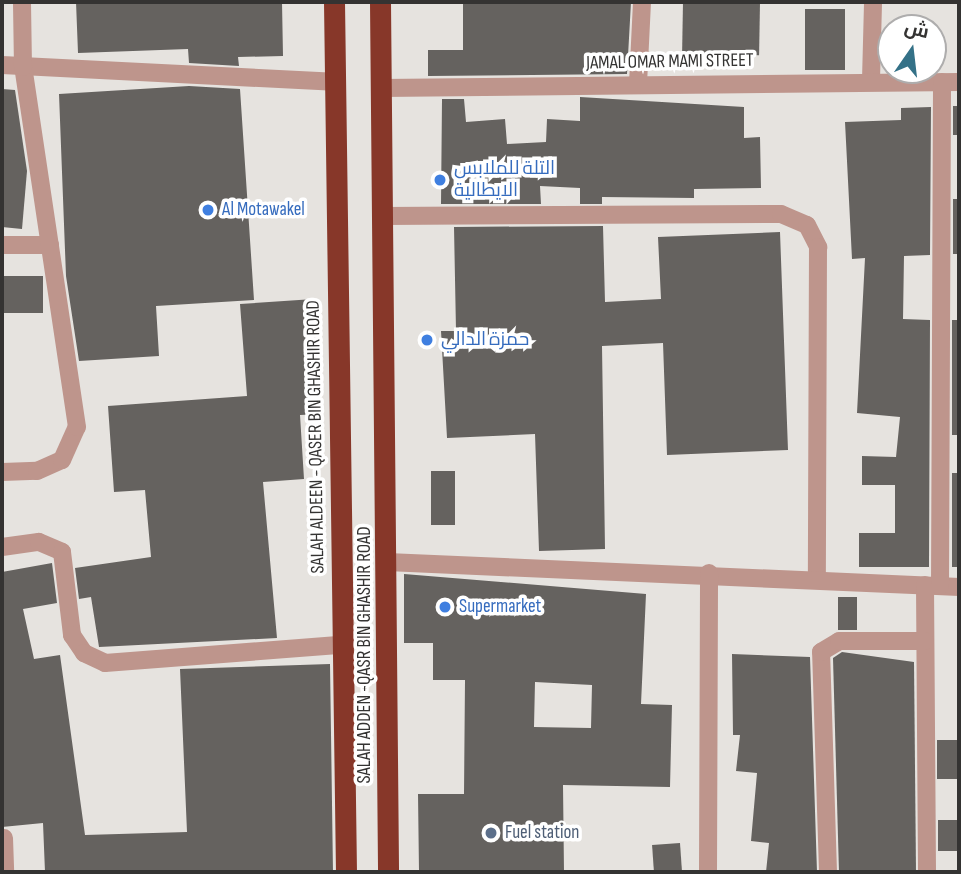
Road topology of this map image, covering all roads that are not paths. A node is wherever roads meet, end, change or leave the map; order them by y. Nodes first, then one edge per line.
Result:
1 (22, 2) edge
2 (334, 2) edge
3 (380, 2) edge
4 (642, 2) edge
5 (873, 2) edge
6 (2, 65) edge
7 (23, 66) junction
8 (871, 80) junction
9 (334, 82) junction
10 (951, 82) edge
11 (638, 84) junction
12 (381, 88) junction
13 (383, 216) junction
14 (2, 245) edge
15 (50, 245) junction
16 (2, 472) edge
17 (2, 547) edge
18 (387, 562) junction
19 (709, 573) junction
20 (817, 579) junction
21 (932, 585) junction
22 (959, 587) edge
23 (925, 640) junction
24 (341, 645) junction
25 (4, 838) dead end
26 (5, 872) edge
27 (346, 872) edge
28 (388, 872) edge
29 (708, 872) edge
30 (828, 872) edge
31 (927, 872) edge

1 - 7 street
2 - 9 highway, SALAH ALDEEN - QASER BIN GHASHIR ROAD
3 - 12 highway
4 - 11 street
5 - 8 street
6 - 7 street
7 - 9 street
7 - 15 street
8 - 10 street, JAMAL OMAR MAMI STREET
8 - 11 street, JAMAL OMAR MAMI STREET
9 - 24 highway, SALAH ALDEEN - QASER BIN GHASHIR ROAD
10 - 21 street
11 - 12 street, JAMAL OMAR MAMI STREET
12 - 13 highway
13 - 18 highway, SALAH ADDEN -QASR BIN GHASHIR ROAD
13 - 20 street
14 - 15 street
15 - 16 street
17 - 24 street
18 - 19 street
18 - 28 highway, SALAH ADDEN -QASR BIN GHASHIR ROAD
19 - 20 street
19 - 29 street
20 - 21 street
21 - 22 street
21 - 23 street
23 - 30 street
23 - 31 street
24 - 27 highway, SALAH ALDEEN - QASER BIN GHASHIR ROAD
25 - 26 street

